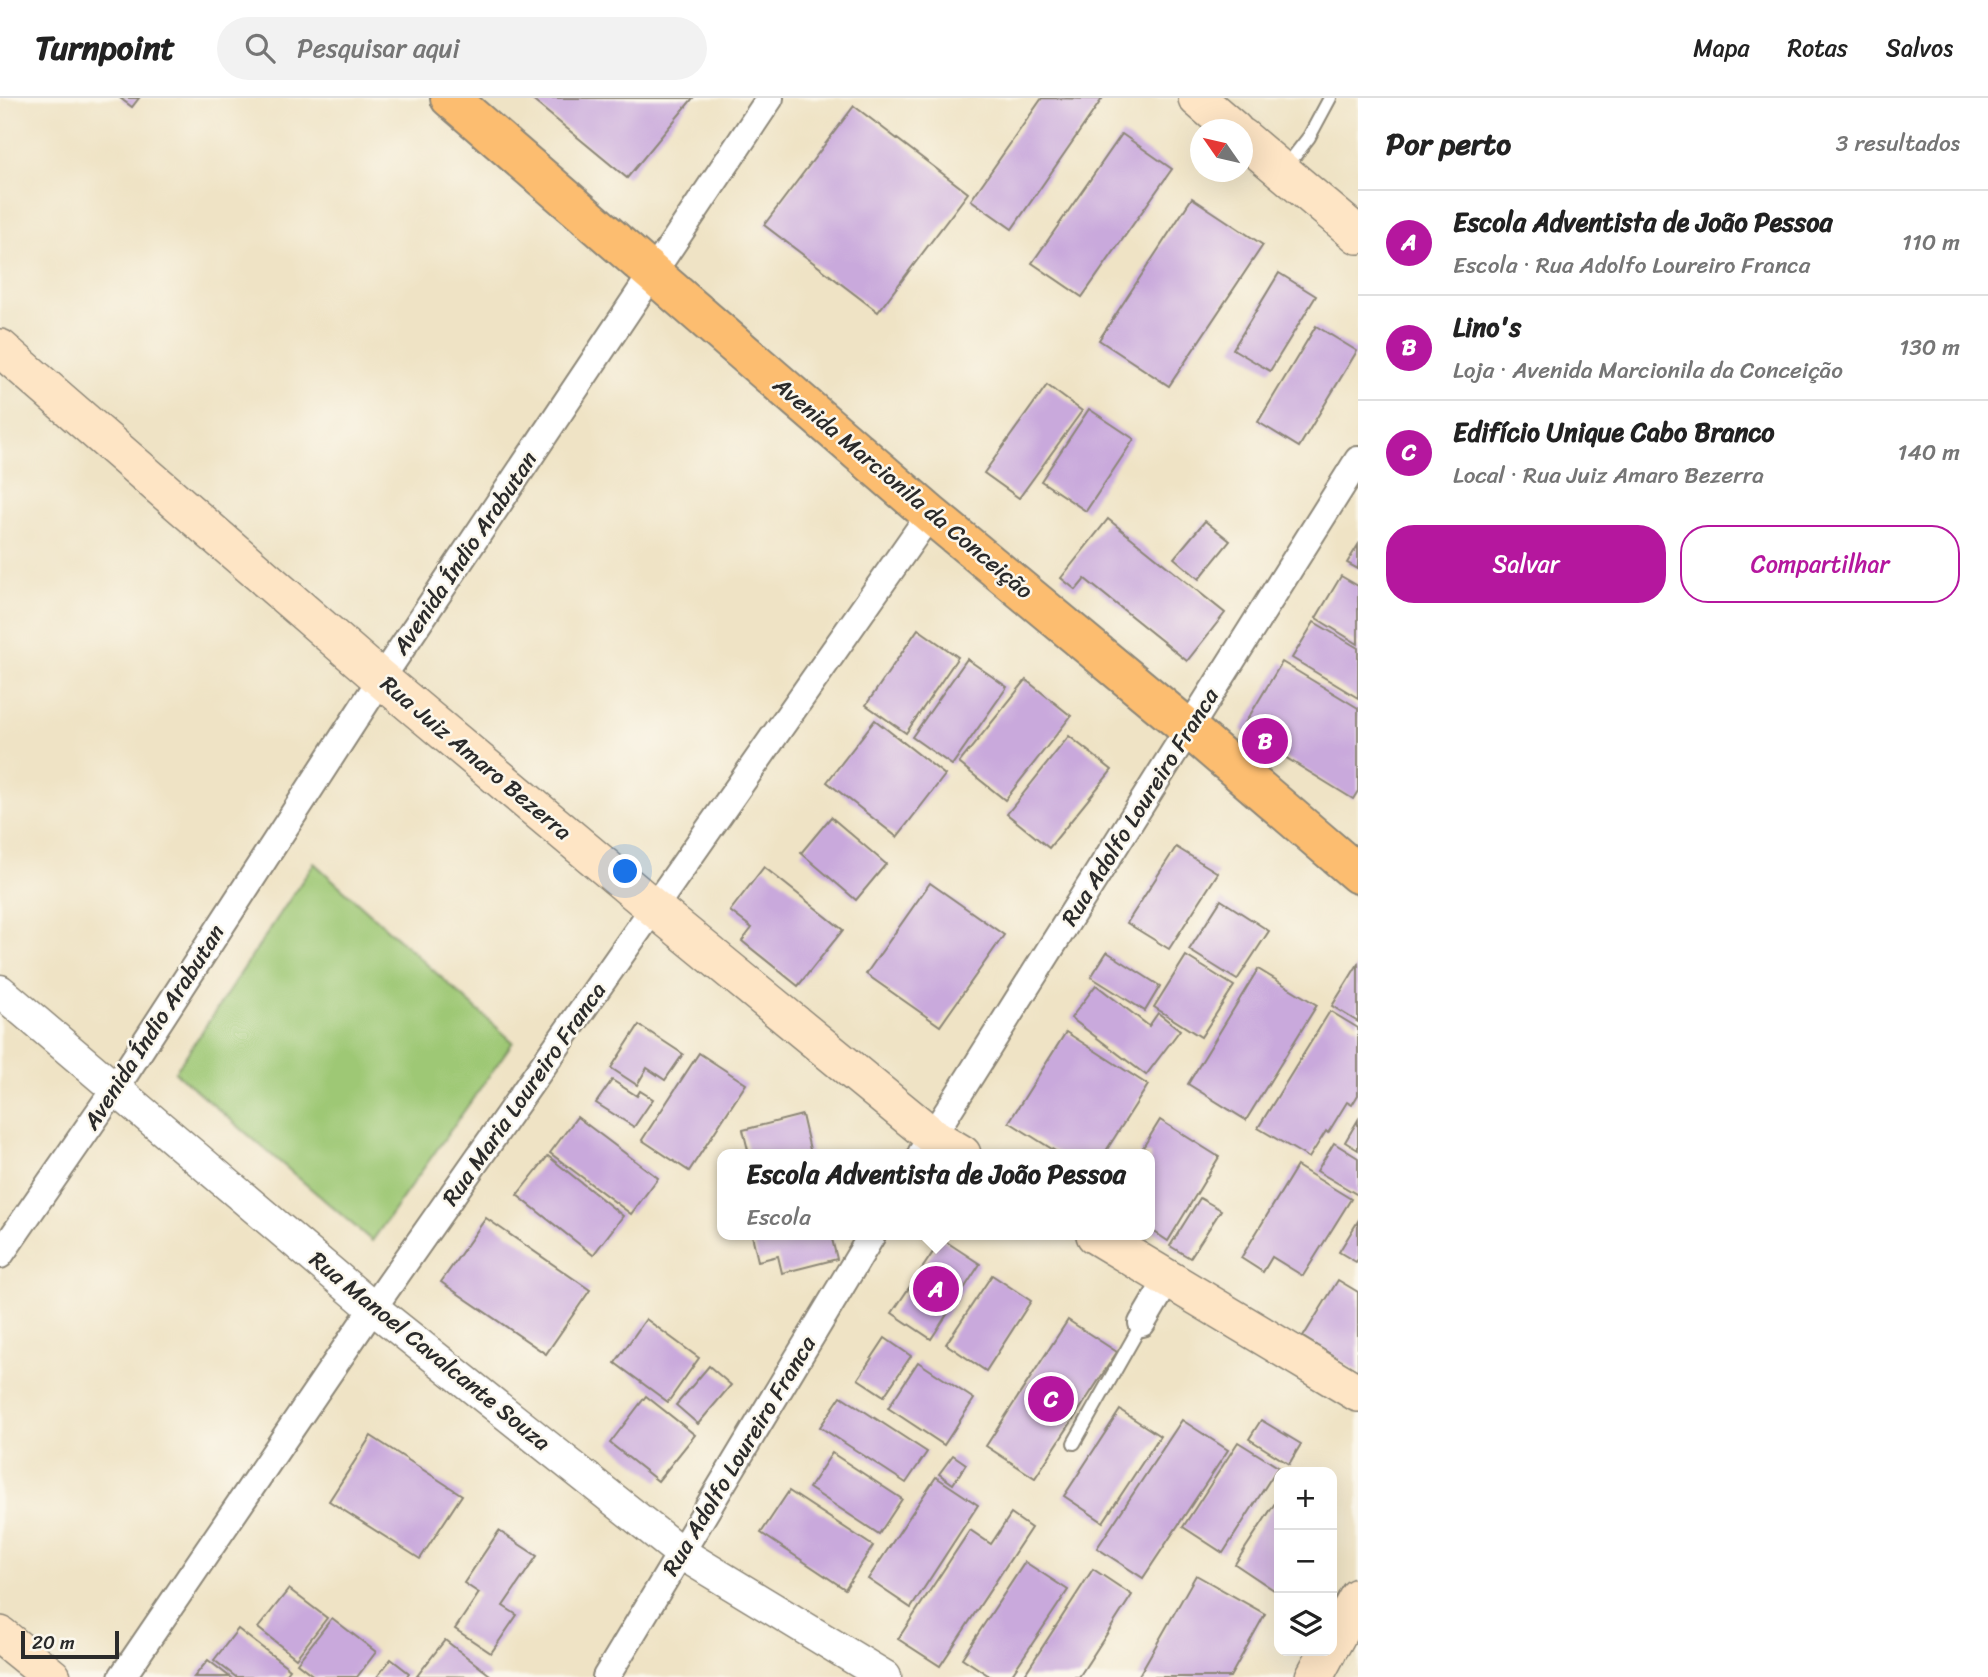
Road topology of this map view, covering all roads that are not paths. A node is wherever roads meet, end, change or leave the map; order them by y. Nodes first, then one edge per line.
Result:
1 (450, 98) edge
2 (770, 98) edge
3 (1197, 98) edge
4 (1330, 98) edge
5 (1221, 119) edge
6 (1253, 146) edge
7 (1283, 171) junction
8 (1358, 235) edge
9 (653, 273) junction
10 (0, 348) edge
11 (1358, 460) edge
12 (930, 514) junction
13 (381, 679) junction
14 (1189, 729) junction
15 (1358, 874) edge
16 (654, 908) junction
17 (0, 991) edge
18 (115, 1089) junction
19 (926, 1145) edge
20 (869, 1240) edge
21 (1104, 1240) edge
22 (0, 1255) edge
23 (1168, 1279) junction
24 (373, 1308) junction
25 (1142, 1323) joint
26 (1358, 1393) edge
27 (1074, 1443) dead end
28 (681, 1553) junction
29 (1358, 1597) edge
30 (0, 1635) edge
31 (1337, 1635) edge
32 (1325, 1656) edge
33 (52, 1677) edge
34 (122, 1677) edge
35 (606, 1677) edge
36 (885, 1677) edge
37 (1314, 1677) edge

1 - 9 main road, Avenida Marcionila da Conceição
2 - 9 street, Avenida Índio Arabutan
3 - 5 main road
4 - 7 lane
6 - 7 main road
7 - 8 main road
9 - 12 main road, Avenida Marcionila da Conceição
9 - 13 street, Avenida Índio Arabutan
10 - 13 main road, Rua Juiz Amaro Bezerra
11 - 14 street, Rua Adolfo Loureiro Franca
12 - 14 main road, Avenida Marcionila da Conceição
12 - 16 street, Rua Maria Loureiro Franca
13 - 16 main road, Rua Juiz Amaro Bezerra
13 - 18 street, Avenida Índio Arabutan
14 - 15 main road, Avenida Marcionila da Conceição
14 - 19 street, Rua Adolfo Loureiro Franca
16 - 19 main road, Rua Juiz Amaro Bezerra
16 - 24 street, Rua Maria Loureiro Franca
17 - 18 street, Rua Manoel Cavalcante Souza
18 - 22 street, Avenida Índio Arabutan
18 - 24 street, Rua Manoel Cavalcante Souza
20 - 28 street, Rua Adolfo Loureiro Franca
21 - 23 main road
23 - 25 street
23 - 26 main road
24 - 28 street, Rua Manoel Cavalcante Souza
24 - 34 street, Rua Maria Loureiro Franca
25 - 27 lane
28 - 35 street, Rua Adolfo Loureiro Franca
28 - 36 street, Rua Manoel Cavalcante Souza
29 - 31 main road
30 - 33 main road
32 - 37 main road

